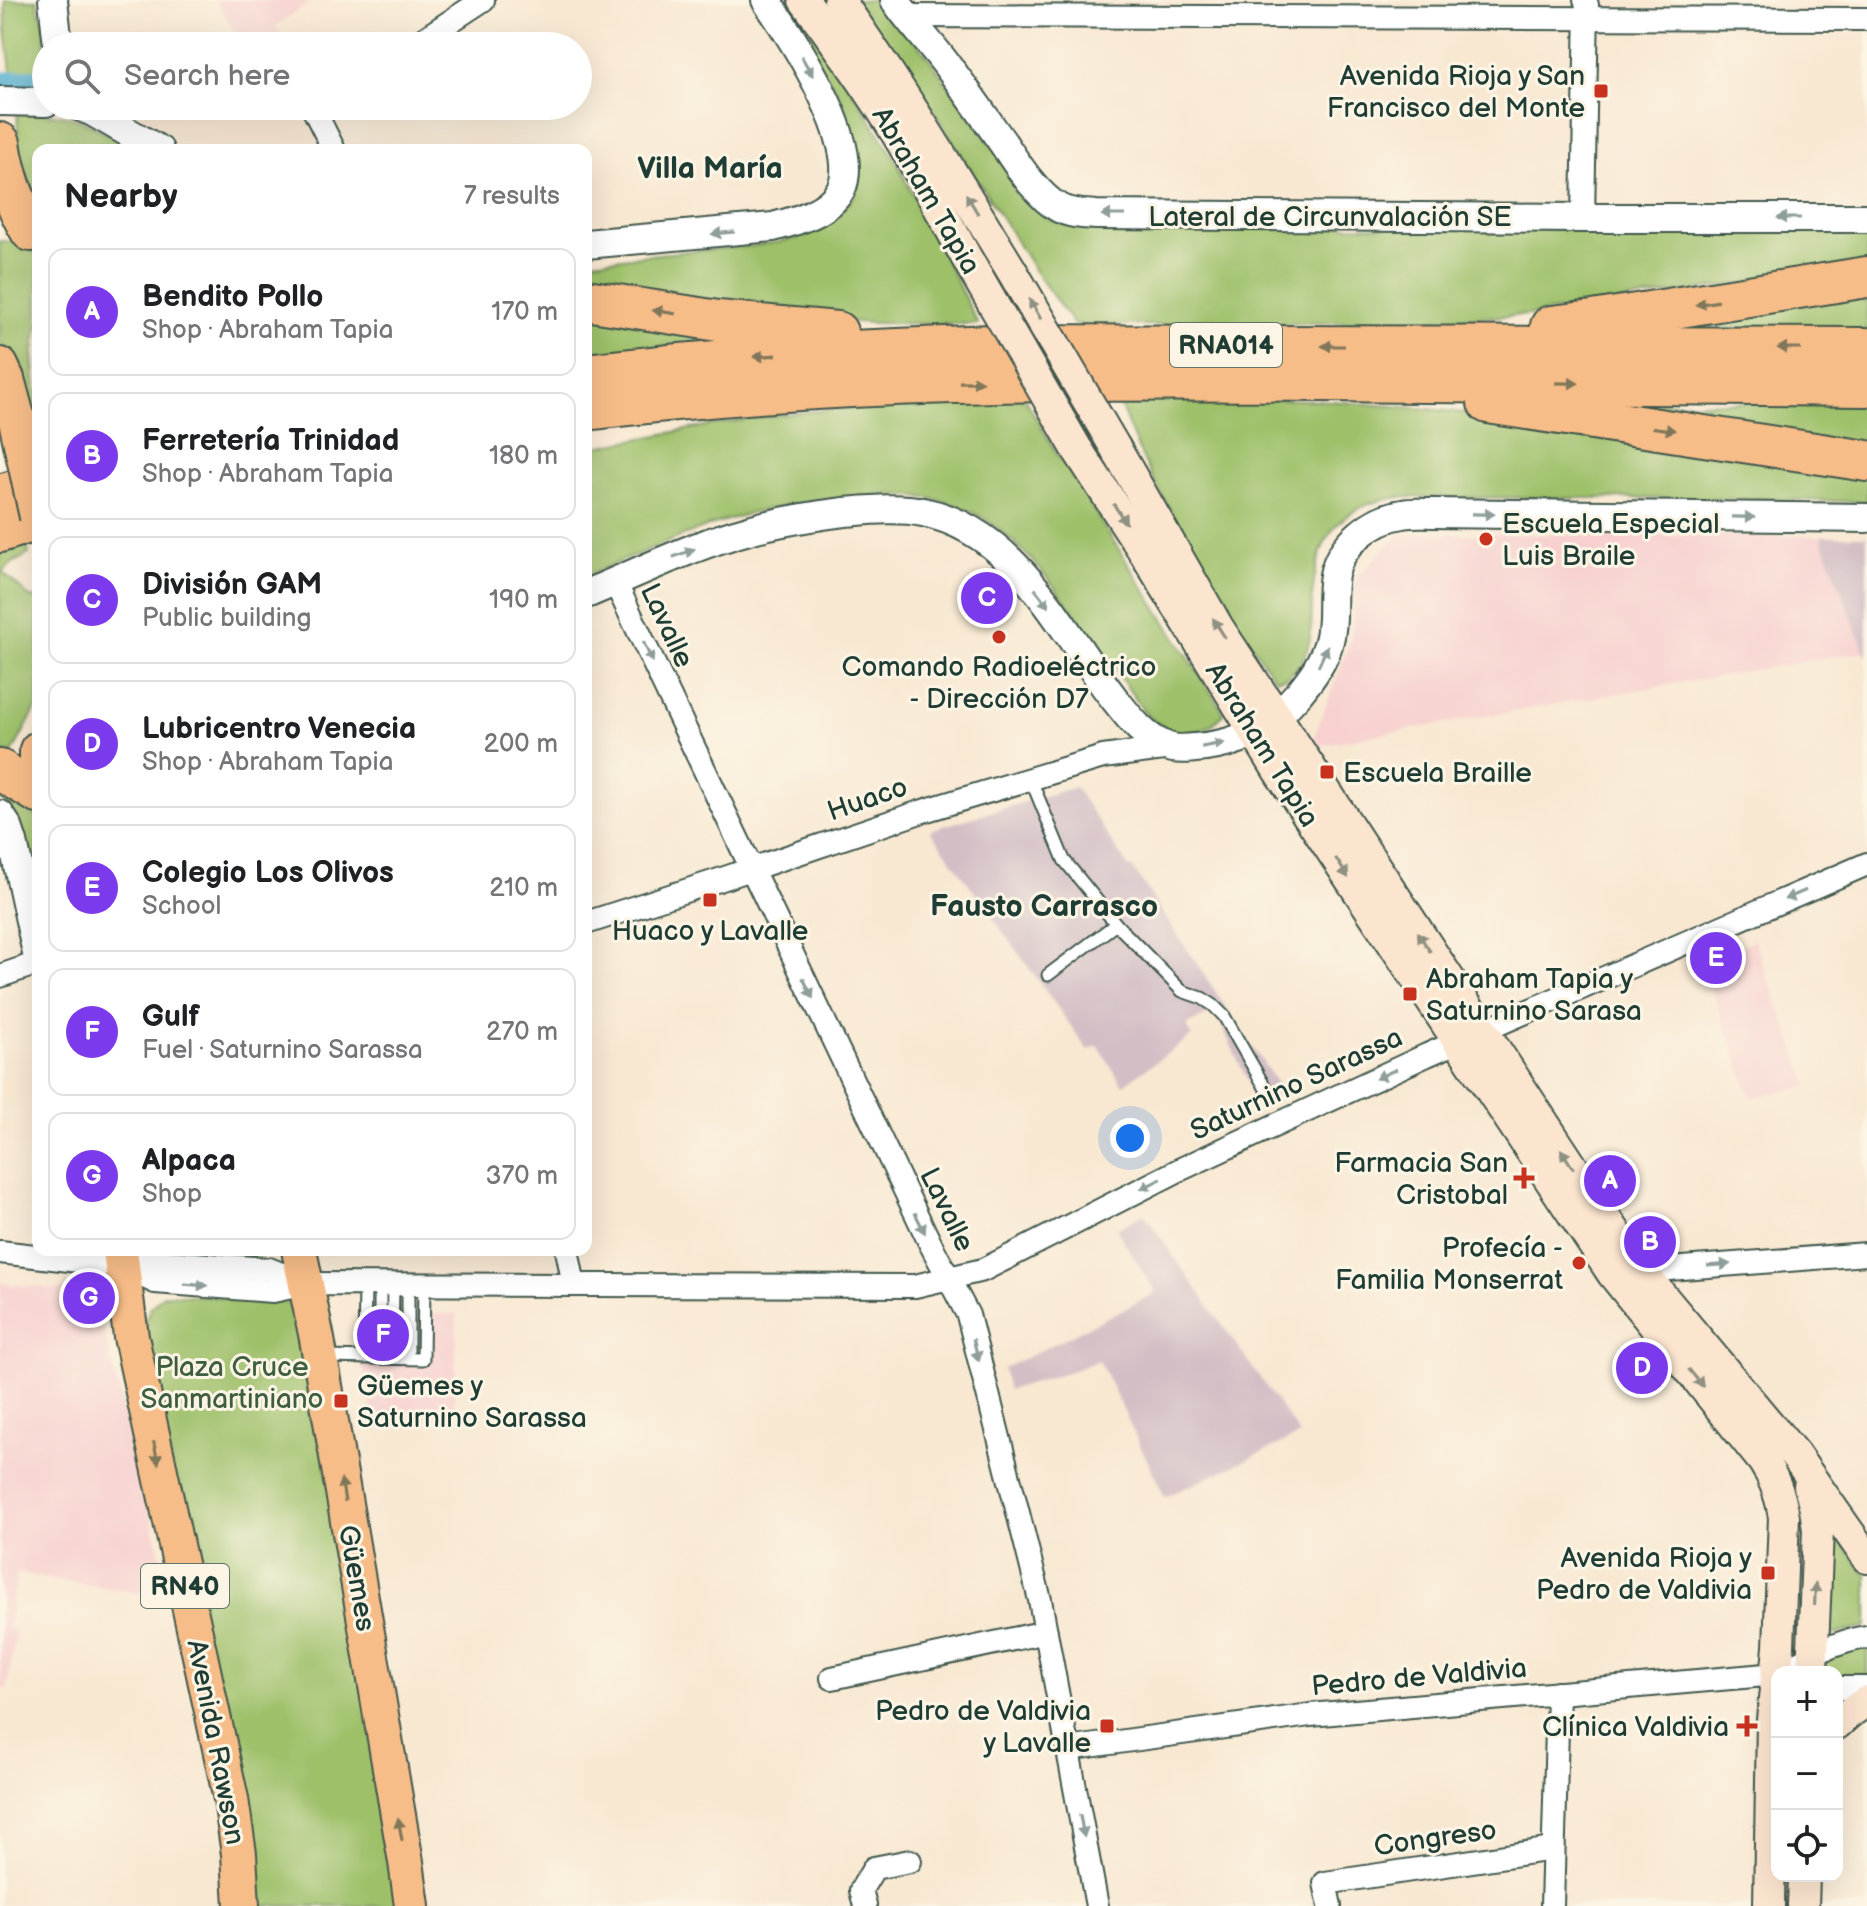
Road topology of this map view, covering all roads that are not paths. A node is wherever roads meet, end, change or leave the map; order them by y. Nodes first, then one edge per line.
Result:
1 (53, 0) edge
2 (483, 0) edge
3 (766, 0) edge
4 (804, 0) edge
5 (839, 0) edge
6 (458, 7) edge
7 (900, 8) edge
8 (1184, 8) edge
9 (1586, 9) edge
10 (1867, 19) edge
11 (56, 32) edge
12 (429, 32) edge
13 (0, 101) edge
14 (32, 102) edge
15 (107, 120) edge
16 (319, 120) edge
17 (149, 144) edge
18 (331, 144) edge
19 (1, 150) edge
20 (1583, 218) junction
21 (1867, 218) edge
22 (23, 231) edge
23 (592, 243) edge
24 (1867, 277) edge
25 (592, 301) edge
26 (992, 345) junction
27 (1376, 346) junction
28 (1867, 348) edge
29 (0, 366) edge
30 (592, 373) edge
31 (1197, 380) junction
32 (908, 383) junction
33 (1867, 386) edge
34 (592, 409) edge
35 (592, 435) edge
36 (1867, 461) edge
37 (32, 486) edge
38 (32, 491) edge
39 (0, 495) edge
40 (1867, 518) edge
41 (32, 521) edge
42 (0, 532) edge
43 (615, 582) junction
44 (592, 592) edge
45 (1265, 725) junction
46 (1171, 748) junction
47 (0, 770) edge
48 (1031, 780) junction
49 (32, 789) edge
50 (0, 815) edge
51 (1867, 864) edge
52 (752, 869) junction
53 (592, 921) edge
54 (1116, 924) junction
55 (32, 932) edge
56 (32, 963) edge
57 (1048, 975) dead end
58 (0, 976) edge
59 (1470, 1036) junction
60 (1266, 1089) dead end
61 (0, 1252) edge
62 (32, 1254) edge
63 (1867, 1254) edge
64 (81, 1256) edge
65 (300, 1256) edge
66 (568, 1256) edge
67 (121, 1258) edge
68 (1627, 1272) junction
69 (948, 1278) junction
70 (306, 1284) junction
71 (392, 1284) junction
72 (574, 1285) junction
73 (320, 1357) junction
74 (386, 1358) junction
75 (1795, 1455) junction
76 (1867, 1558) edge
77 (1046, 1632) junction
78 (1867, 1637) edge
79 (1812, 1664) edge
80 (1778, 1666) edge
81 (1771, 1675) edge
82 (832, 1678) dead end
83 (1843, 1688) edge
84 (1867, 1688) edge
85 (1558, 1693) junction
86 (1867, 1701) edge
87 (1843, 1719) edge
88 (1772, 1738) edge
89 (1068, 1749) junction
90 (1553, 1849) junction
91 (910, 1861) dead end
92 (1804, 1882) edge
93 (242, 1906) edge
94 (412, 1906) edge
95 (865, 1906) edge
96 (1097, 1906) edge
97 (1330, 1906) edge
98 (1552, 1906) edge
99 (1769, 1906) edge
100 (1803, 1906) edge

1 - 11 street
2 - 6 street
3 -> 23 street
4 -> 45 main road, Abraham Tapia, bridge
45 -> 5 main road, Abraham Tapia, bridge
6 - 12 street
7 - 8 street
20 -> 7 street, Lateral de Circunvalación SE
8 - 9 street
9 - 10 street
9 - 20 street
13 - 14 street
15 - 17 street
16 - 18 street
19 - 22 highway
21 -> 20 street, Lateral de Circunvalación SE
24 -> 27 highway
26 -> 25 highway
27 -> 26 highway, RNA014
26 -> 30 highway, RNA014
28 -> 27 highway, RNA014
29 - 38 highway, bridge
32 -> 31 highway, RNA014
31 -> 33 highway, RNA014
31 -> 36 highway
32 - 34 highway, RNA014
32 - 35 highway
37 - 39 highway
45 -> 40 street
41 - 42 highway
43 - 44 street
43 -> 46 street
43 -> 52 street, Lavalle
46 -> 45 street
45 - 59 main road, Abraham Tapia
46 - 48 street, Huaco
47 - 49 highway
48 - 52 street, Huaco
48 - 54 lane
50 - 55 street
51 -> 59 street, Saturnino Sarassa
52 - 53 street, Huaco
52 -> 69 street, Lavalle
54 - 57 lane
54 - 60 lane
56 - 58 street
59 - 68 main road, Abraham Tapia
59 -> 69 street, Saturnino Sarassa
61 - 62 street, Saturnino Sarassa
68 -> 63 street
64 - 67 street, Saturnino Sarassa
65 - 70 main road, Güemes
66 - 72 street
67 - 70 street, Saturnino Sarassa
67 -> 93 main road, Avenida Rawson / RN40
68 - 75 main road, Abraham Tapia
68 -> 80 main road, Abraham Tapia
69 - 72 street, Saturnino Sarassa
69 -> 77 street, Lavalle
70 - 71 street, Saturnino Sarassa
70 - 73 main road, Güemes
71 - 72 street, Saturnino Sarassa
71 - 74 lane
71 - 74 lane
71 - 74 lane
73 - 74 lane
94 -> 73 main road, Güemes
75 - 76 main road
79 -> 75 main road
77 - 82 street
77 - 89 street, Lavalle
78 - 79 street, Pedro de Valdivia
81 - 85 street, Pedro de Valdivia
83 - 84 street
85 - 89 street, Pedro de Valdivia
85 - 90 street
86 - 87 main road
88 - 99 main road, Abraham Tapia
89 -> 96 street, Lavalle
90 - 97 street, Congreso
90 - 98 street
91 - 95 street
92 - 100 main road

